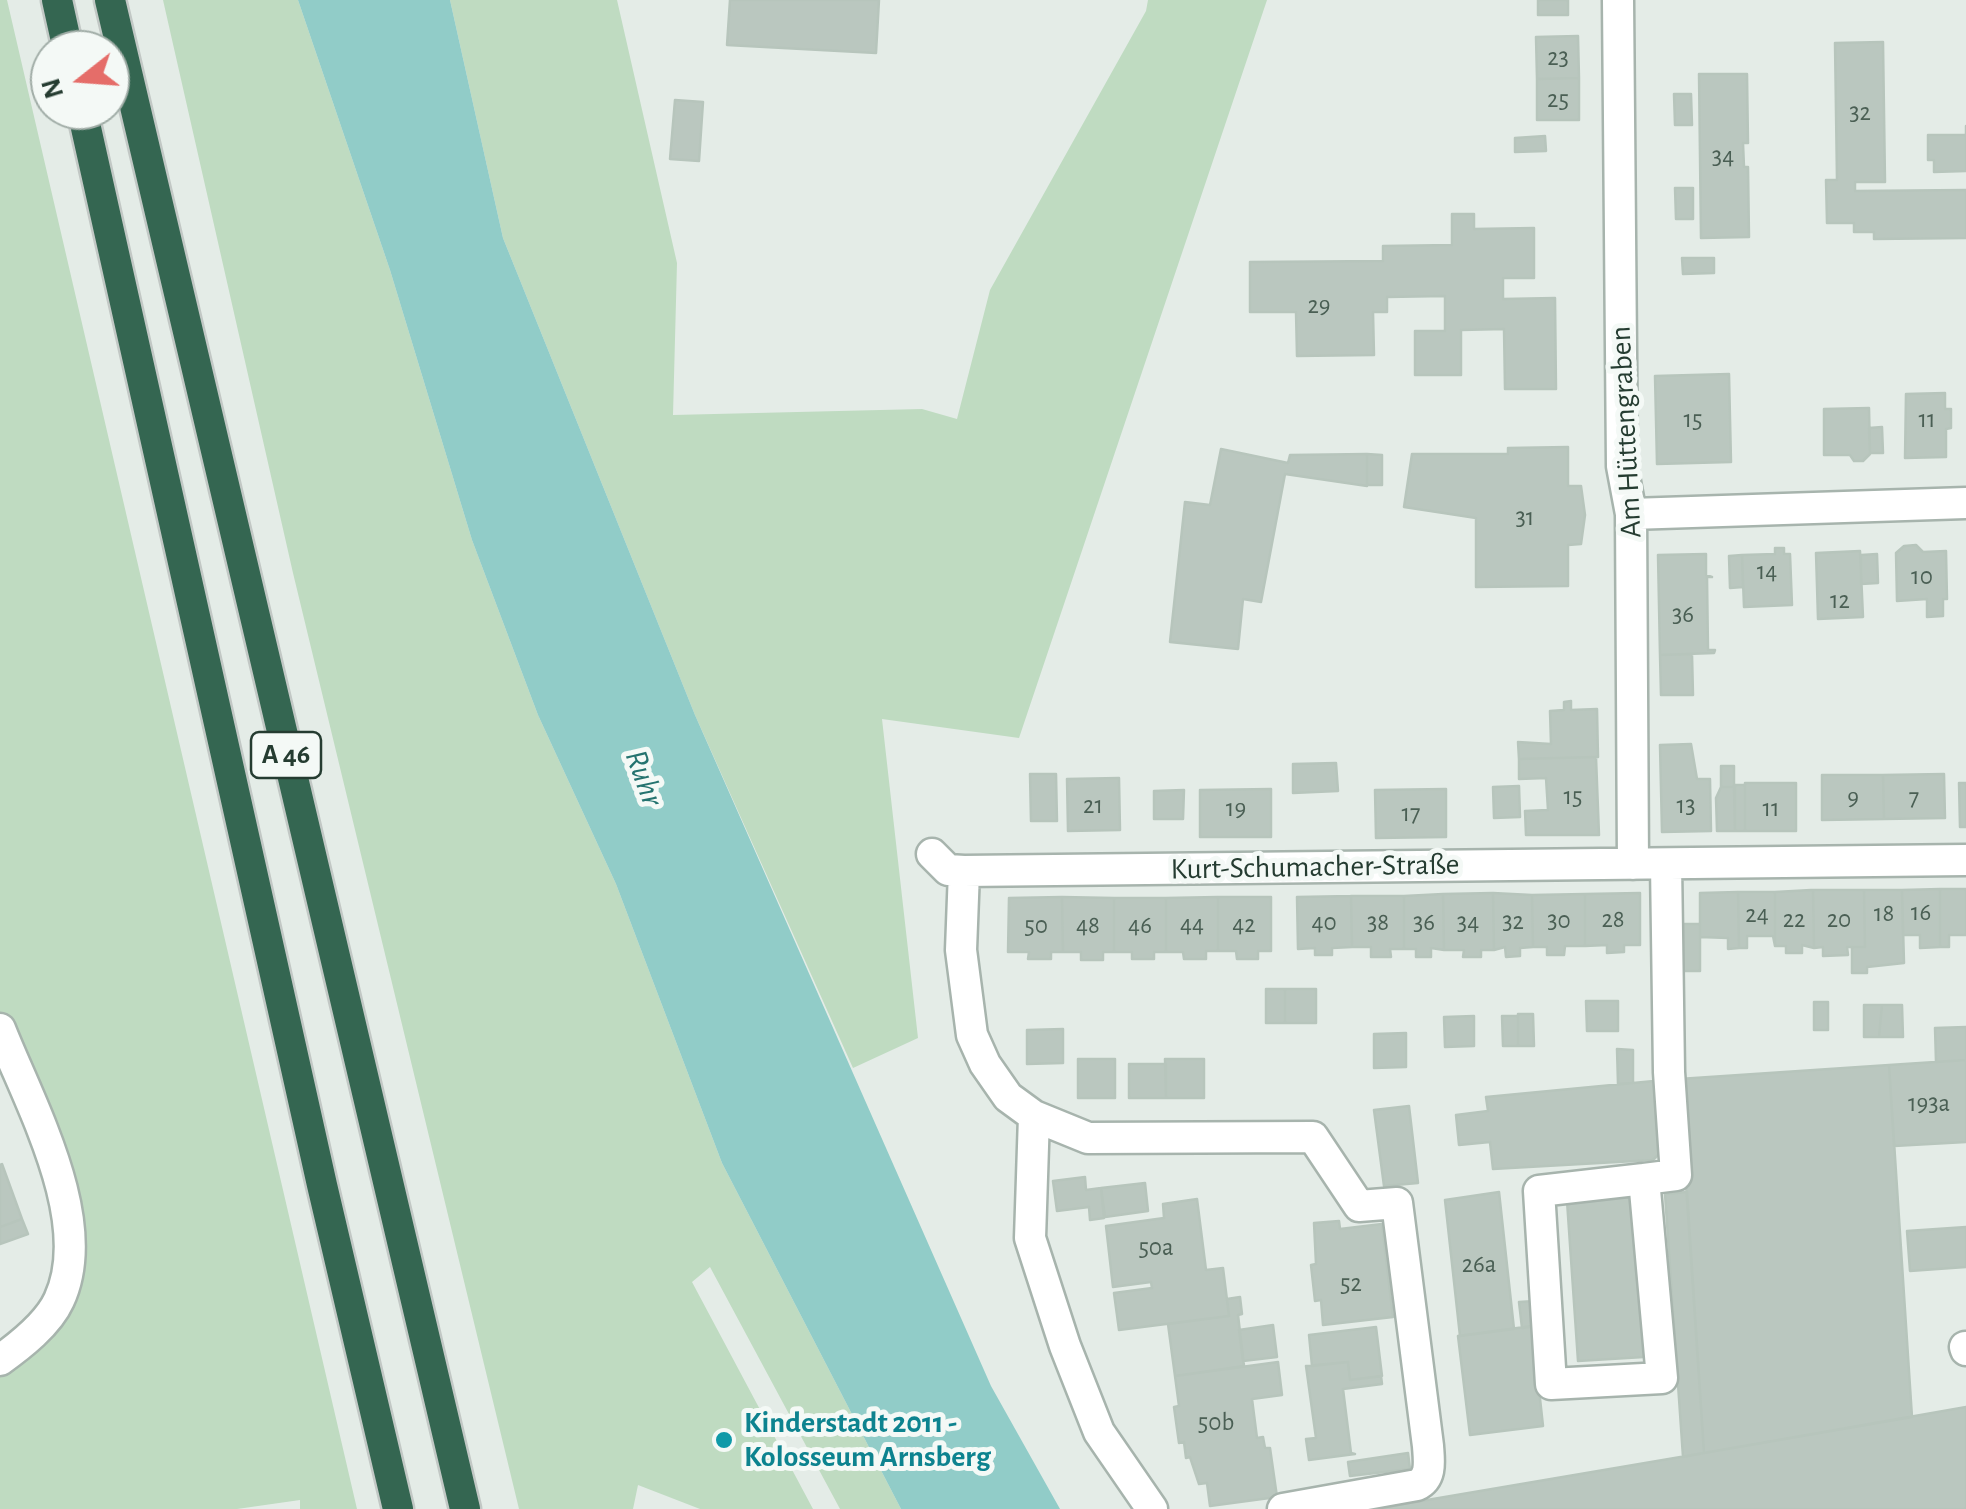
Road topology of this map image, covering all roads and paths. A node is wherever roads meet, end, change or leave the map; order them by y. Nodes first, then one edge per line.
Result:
1 (57, 0) edge
2 (110, 0) edge
3 (1618, 0) edge
4 (64, 30) edge
5 (86, 130) edge
6 (1966, 503) edge
7 (1631, 514) junction
8 (932, 854) dead end
9 (1966, 860) edge
10 (1633, 864) junction
11 (1666, 864) junction
12 (964, 871) junction
13 (0, 1029) edge
14 (1034, 1116) junction
15 (1644, 1178) junction
16 (0, 1360) edge
17 (398, 1509) edge
18 (465, 1509) edge
19 (1152, 1509) edge
20 (1283, 1509) edge

1 - 4 highway
2 - 18 highway, A 46
3 - 7 street, Am Hüttengraben
5 - 17 highway, A 46
6 - 7 street
7 - 10 street, Am Hüttengraben
8 - 12 street, Kurt-Schumacher-Straße
9 - 11 street, Kurt-Schumacher-Straße
10 - 11 street, Kurt-Schumacher-Straße
10 - 12 street, Kurt-Schumacher-Straße
11 - 15 street
12 - 14 street
13 - 16 street
14 - 19 street
14 - 20 street
15 - 15 street

